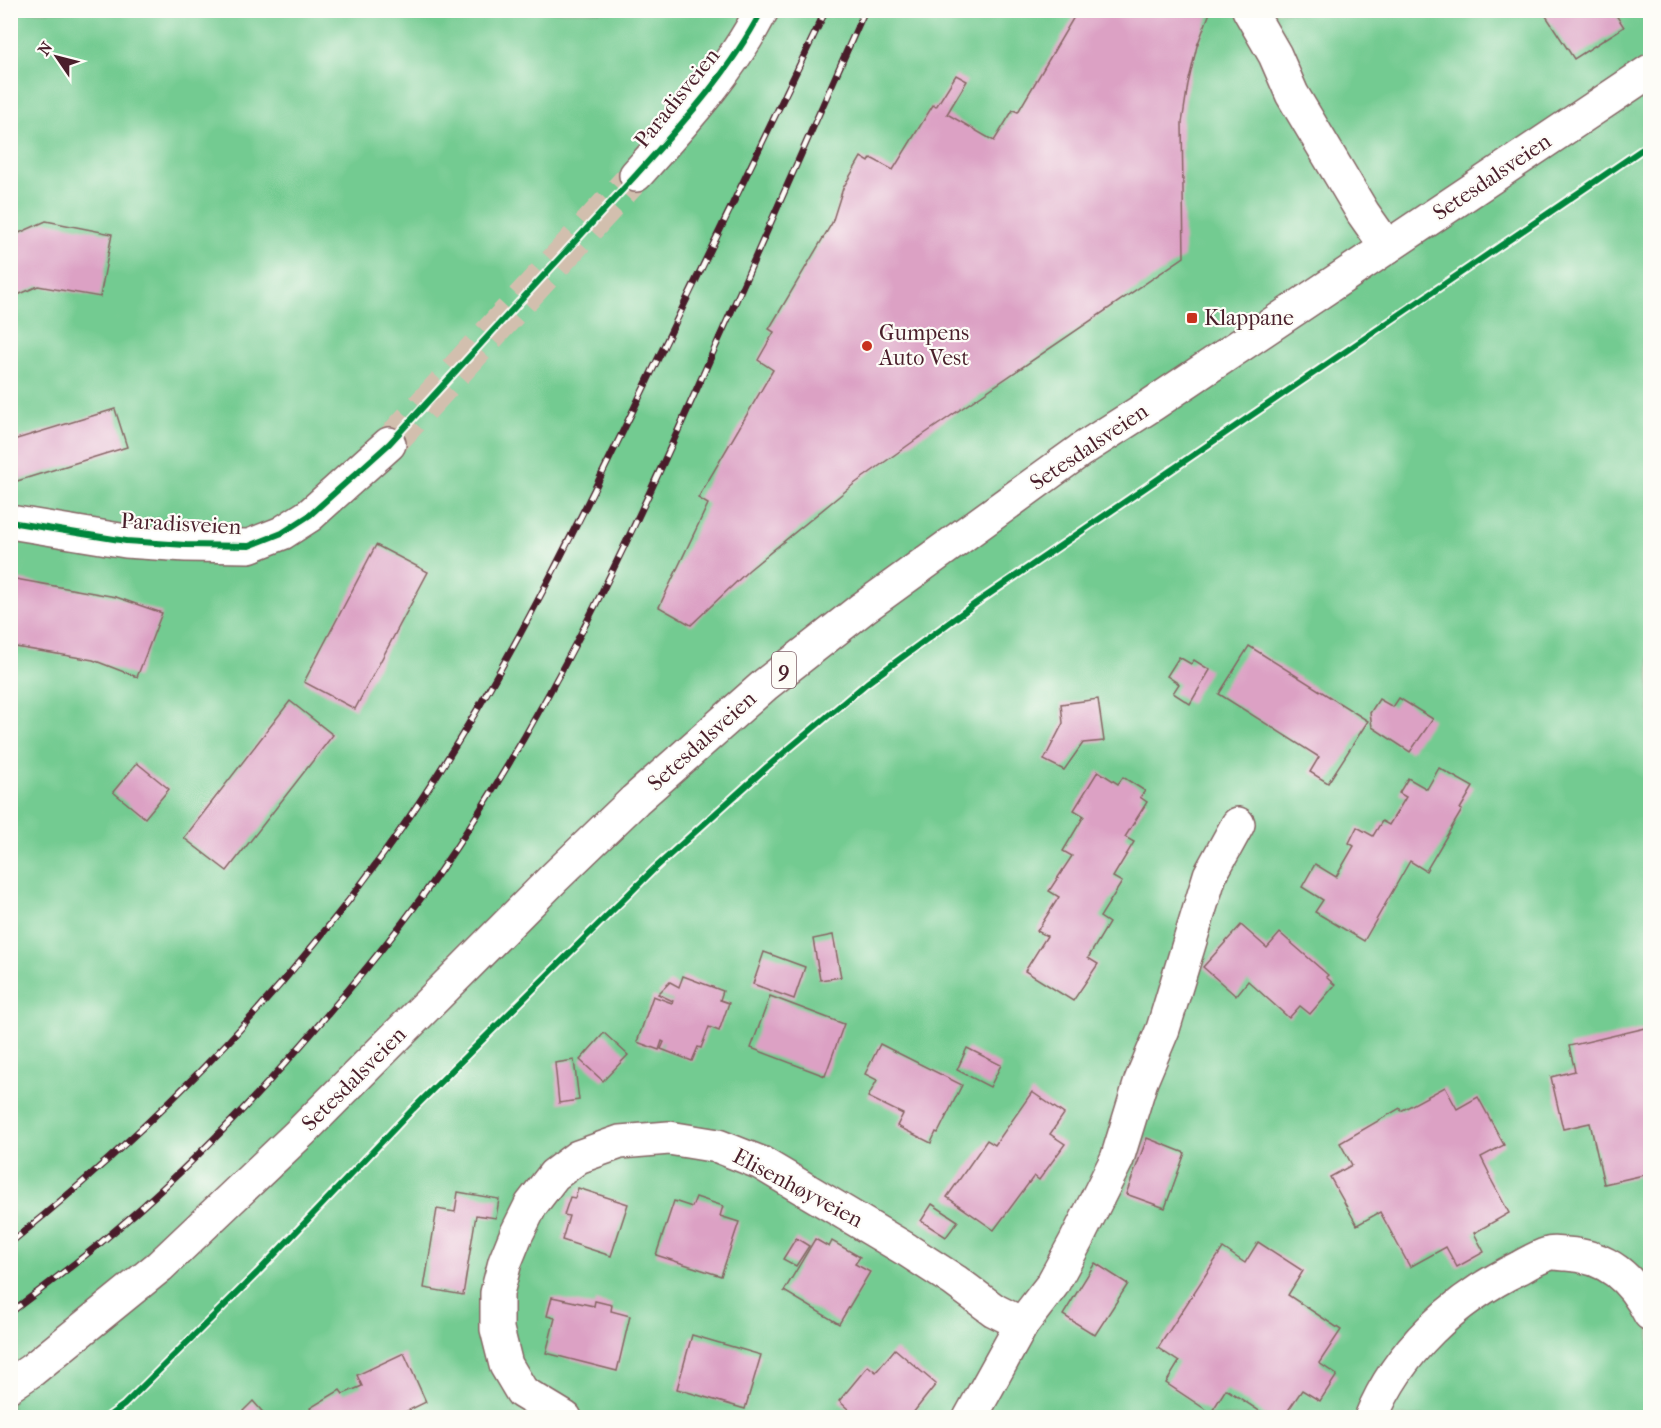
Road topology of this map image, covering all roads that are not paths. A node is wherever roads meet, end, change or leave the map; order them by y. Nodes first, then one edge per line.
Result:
1 (762, 10) edge
2 (1249, 10) edge
3 (1650, 71) edge
4 (636, 175) tunnel mouth
5 (1387, 247) junction
6 (389, 444) tunnel mouth
7 (10, 522) edge
8 (1238, 824) dead end
9 (1650, 1314) edge
10 (1022, 1324) junction
11 (10, 1385) edge
12 (565, 1418) edge
13 (970, 1418) edge
14 (1371, 1418) edge

1 - 4 main road, Paradisveien
2 - 5 main road
3 - 5 main road, Setesdalsveien / 9
5 - 11 main road, Setesdalsveien / 9
6 - 7 main road, Paradisveien
8 - 10 main road
9 - 14 main road
10 - 12 main road, Elisenhøyveien
10 - 13 main road

